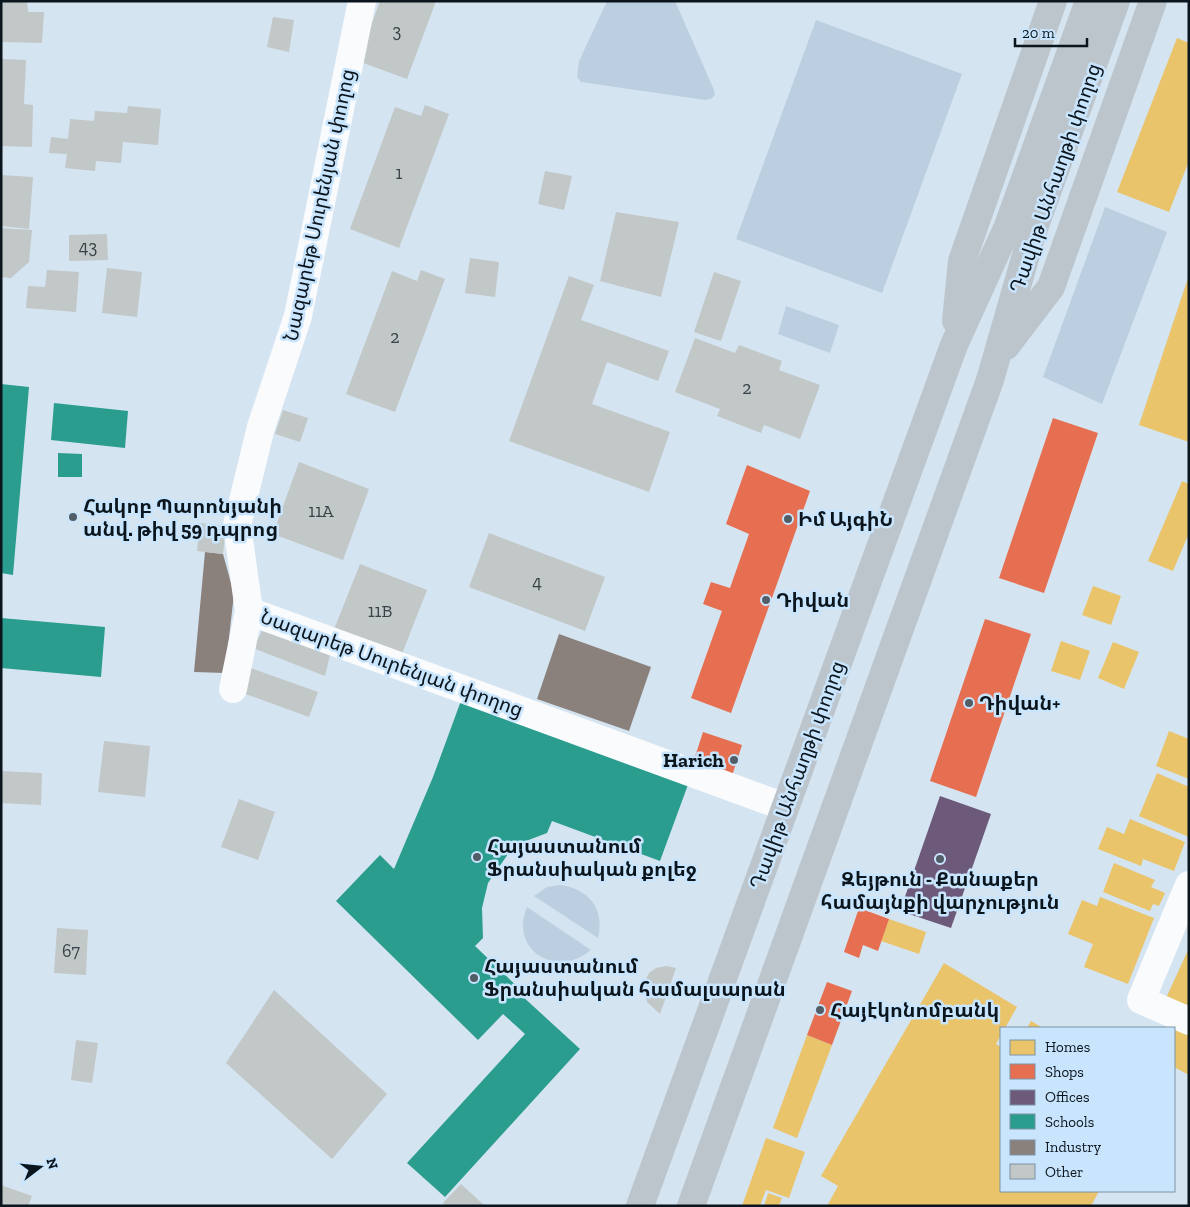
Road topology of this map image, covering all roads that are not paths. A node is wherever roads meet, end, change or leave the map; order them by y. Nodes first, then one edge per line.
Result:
1 (362, 1) edge
2 (1053, 1) edge
3 (1088, 1) edge
4 (1116, 1) edge
5 (1153, 1) edge
6 (954, 345) junction
7 (997, 357) junction
8 (250, 611) junction
9 (233, 690) dead end
10 (785, 807) junction
11 (1189, 885) edge
12 (1189, 1020) edge
13 (640, 1206) edge
14 (691, 1206) edge

1 - 8 street, Նազարեթ Սուրենյան փողոց
2 - 6 main road, Դավիթ Անհաղթի փողոց
3 - 6 main road, Դավիթ Անհաղթի փողոց
4 - 7 main road, Դավիթ Անհաղթի փողոց
5 - 7 main road, Դավիթ Անհաղթի փողոց
6 - 10 main road, Դավիթ Անհաղթի փողոց
7 - 14 main road, Դավիթ Անհաղթի փողոց
8 - 9 street
8 - 10 street, Նազարեթ Սուրենյան փողոց
10 - 13 main road, Դավիթ Անհաղթի փողոց
11 - 12 street

